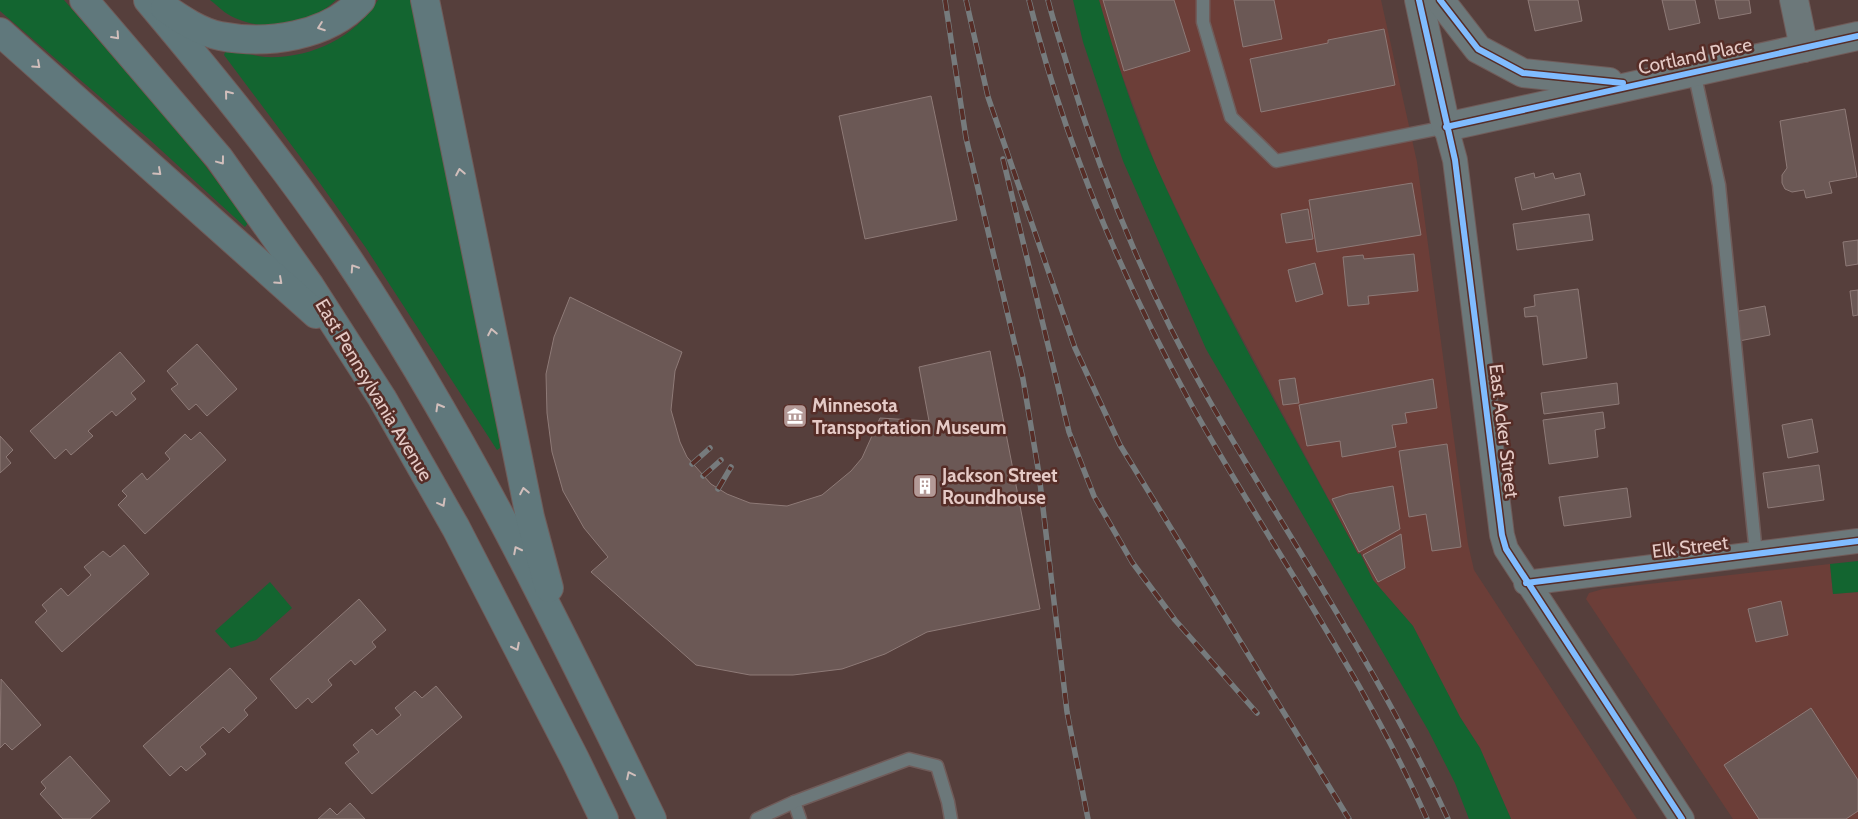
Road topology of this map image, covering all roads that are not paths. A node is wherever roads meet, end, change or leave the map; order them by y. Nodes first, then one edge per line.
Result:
1 (84, 0) edge
2 (148, 0) edge
3 (156, 0) edge
4 (360, 0) edge
5 (425, 0) edge
6 (1203, 0) edge
7 (1420, 0) edge
8 (1440, 0) edge
9 (1794, 0) edge
10 (0, 32) edge
11 (1858, 36) edge
12 (1804, 48) junction
13 (1694, 72) junction
14 (1638, 84) junction
15 (1446, 127) junction
16 (345, 340) junction
17 (1858, 541) edge
18 (1756, 554) junction
19 (1526, 583) junction
20 (563, 640) junction
21 (794, 802) junction
22 (604, 819) edge
23 (652, 819) edge
24 (757, 819) edge
25 (800, 819) edge
26 (951, 819) edge
27 (1682, 819) edge

1 -> 16 main road, East Pennsylvania Avenue
20 -> 2 main road
4 -> 3 main road
20 -> 5 main road
6 - 15 lane
7 - 15 street, East Acker Street
8 - 14 street
9 - 12 street
10 -> 16 main road
11 - 12 street, Cortland Place
12 - 13 street, Cortland Place
13 - 14 street, Cortland Place
13 - 18 lane
14 - 15 street, Cortland Place
15 - 19 street, East Acker Street
16 -> 22 main road, East Pennsylvania Avenue
17 - 18 street, Elk Street
18 - 19 street, Elk Street
19 - 27 street, East Acker Street
23 -> 20 main road
21 - 24 lane
21 - 25 lane
21 - 26 lane

